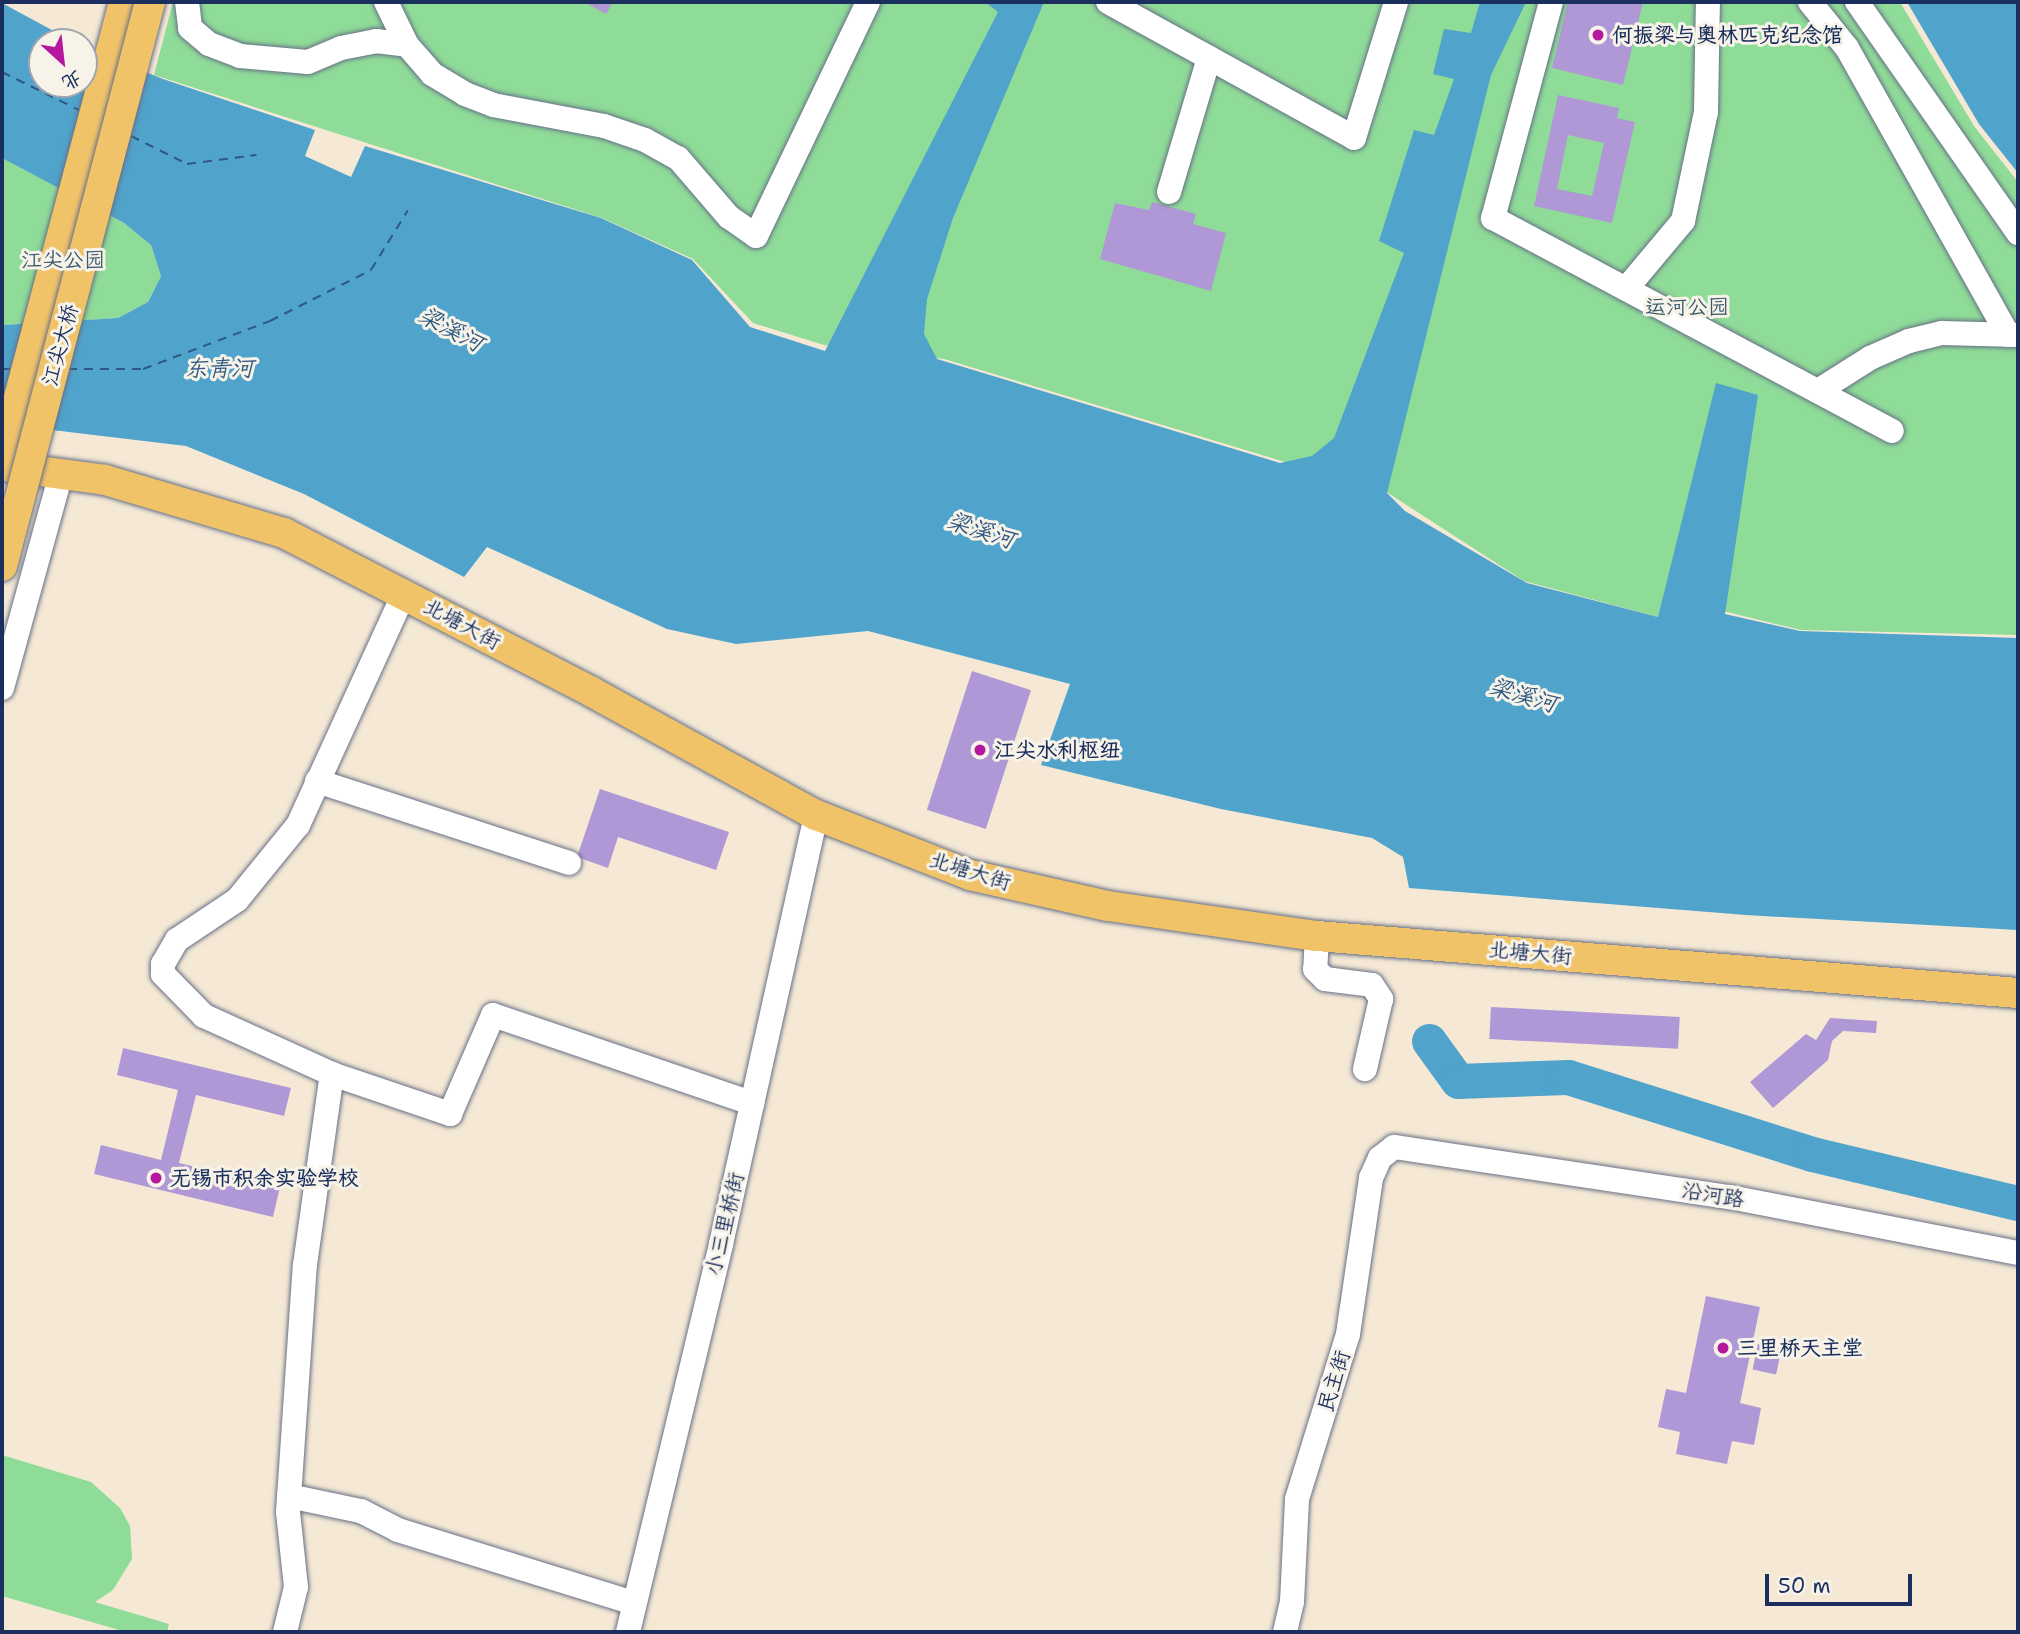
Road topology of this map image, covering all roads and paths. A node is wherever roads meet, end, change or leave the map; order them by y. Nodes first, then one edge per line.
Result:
1 (124, 2) edge
2 (150, 2) edge
3 (187, 2) edge
4 (386, 2) edge
5 (867, 2) edge
6 (1108, 2) edge
7 (1396, 2) edge
8 (1551, 2) edge
9 (1708, 2) edge
10 (1810, 2) edge
11 (1857, 2) edge
12 (407, 46) junction
13 (1209, 58) junction
14 (1169, 192) dead end
15 (2018, 233) edge
16 (1626, 289) junction
17 (2013, 335) edge
18 (1818, 391) junction
19 (1892, 431) dead end
20 (2, 463) edge
21 (61, 474) junction
22 (2, 565) edge
23 (404, 593) junction
24 (2, 688) edge
25 (317, 781) junction
26 (816, 815) junction
27 (569, 863) dead end
28 (1317, 936) junction
29 (2018, 993) edge
30 (1365, 1069) dead end
31 (332, 1074) junction
32 (752, 1103) junction
33 (1406, 1146) joint
34 (2018, 1253) edge
35 (289, 1496) junction
36 (634, 1603) junction
37 (285, 1632) edge
38 (628, 1632) edge
39 (1285, 1632) edge

1 - 20 main road, 江尖大桥
2 - 22 main road, 江尖大桥, bridge
3 - 12 street
4 - 12 street
5 - 12 street
6 - 13 street
7 - 13 street
8 - 16 street
9 - 16 street
10 - 17 street
11 - 15 street
13 - 14 street
16 - 18 street
17 - 18 street
18 - 19 street
20 - 21 main road, 北塘大街
21 - 23 main road, 北塘大街
21 - 24 street
23 - 25 street
23 - 26 main road, 北塘大街
25 - 27 street
25 - 31 street
26 - 28 main road, 北塘大街
26 - 32 street, 小三里桥街
28 - 29 main road, 北塘大街
28 - 30 street
31 - 32 street
31 - 35 street
32 - 36 street, 小三里桥街
33 - 34 street, 沿河路
33 - 39 street, 民主街
35 - 36 street
35 - 37 street
36 - 38 street, 小三里桥街

